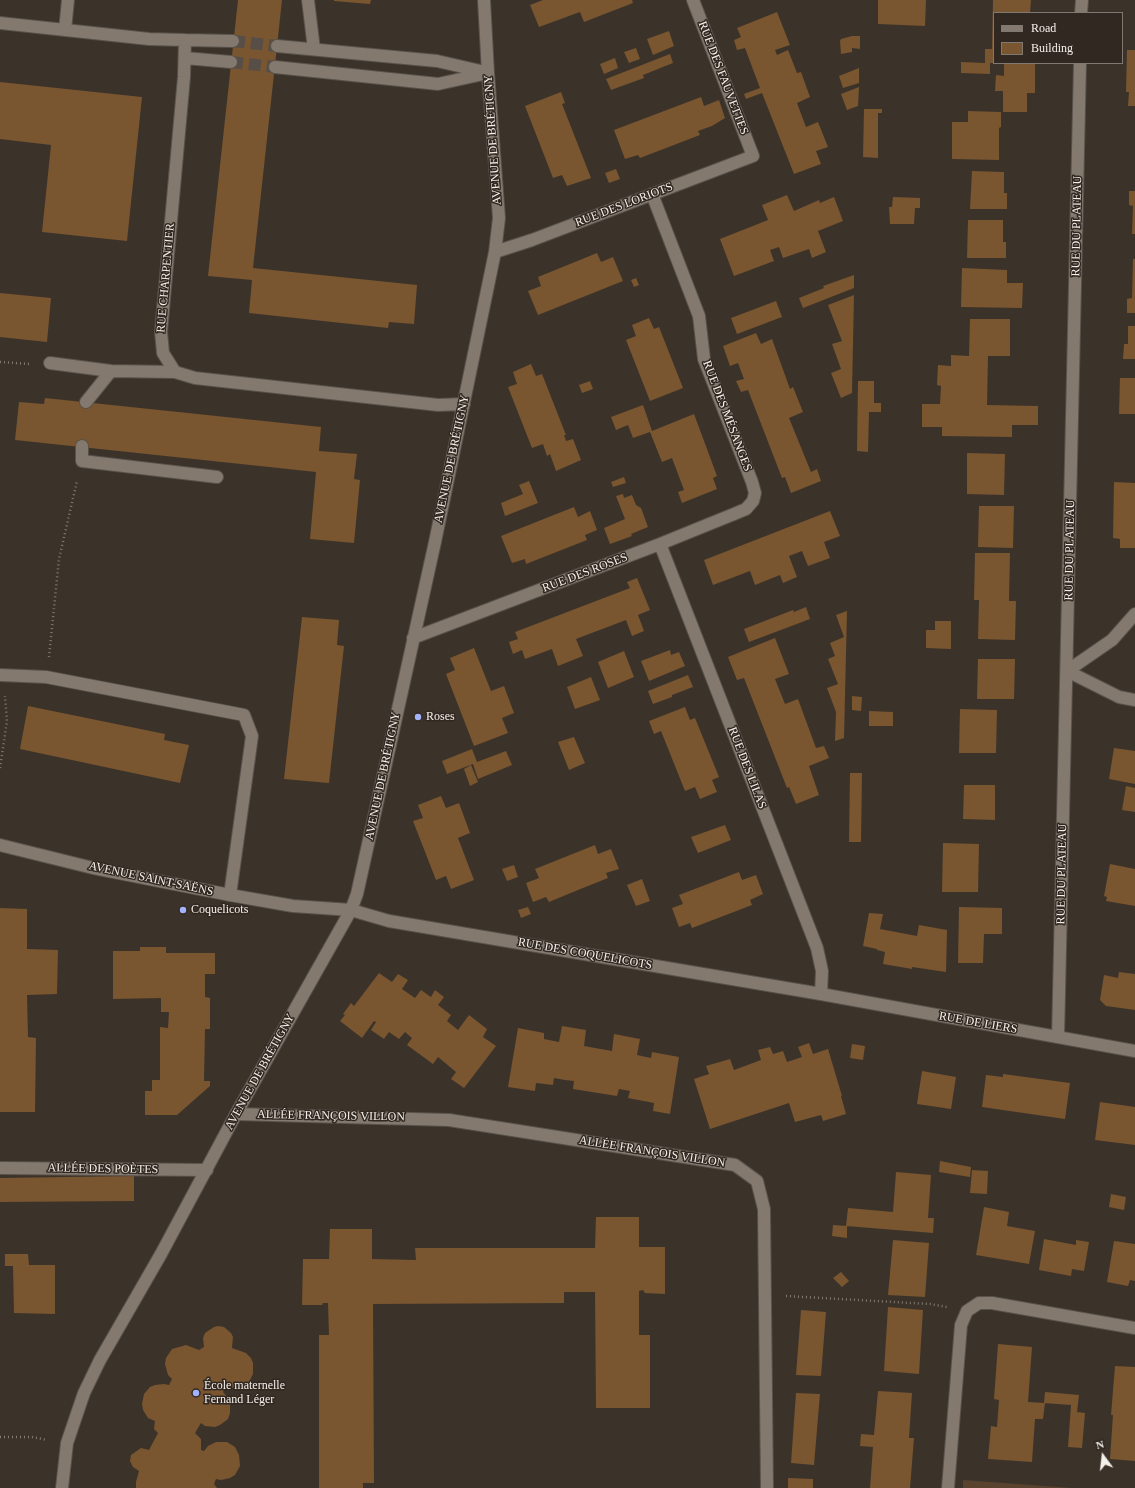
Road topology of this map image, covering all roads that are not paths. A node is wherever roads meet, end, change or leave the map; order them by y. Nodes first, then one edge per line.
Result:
1 (68, 0) edge
2 (308, 0) edge
3 (484, 0) edge
4 (693, 0) edge
5 (1082, 0) edge
6 (1081, 12) edge
7 (0, 23) edge
8 (65, 30) junction
9 (185, 40) junction
10 (233, 40) tunnel mouth
11 (277, 46) tunnel mouth
12 (314, 49) junction
13 (185, 58) junction
14 (231, 62) tunnel mouth
15 (1080, 64) edge
16 (275, 67) tunnel mouth
17 (488, 73) junction
18 (753, 156) joint
19 (652, 194) junction
20 (495, 252) junction
21 (50, 363) road end
22 (111, 371) junction
23 (175, 372) junction
24 (86, 402) dead end
25 (464, 404) junction
26 (82, 446) dead end
27 (217, 478) dead end
28 (753, 502) joint
29 (660, 544) junction
30 (1135, 614) edge
31 (413, 638) junction
32 (1068, 671) junction
33 (2, 675) edge
34 (1135, 700) edge
35 (0, 845) edge
36 (230, 896) junction
37 (351, 910) junction
38 (821, 994) junction
39 (1058, 1037) junction
40 (1135, 1051) edge
41 (236, 1114) junction
42 (0, 1168) edge
43 (207, 1170) junction
44 (1135, 1328) edge
45 (62, 1488) edge
46 (767, 1488) edge
47 (948, 1488) edge

1 - 8 street
2 - 12 street
3 - 17 street, AVENUE DE BRÉTIGNY
4 - 18 street, RUE DES FAUVETTES
5 - 6 street
7 - 8 street
8 - 9 street
9 - 10 street
9 - 13 street, RUE CHARPENTIER
11 - 12 street
12 - 17 street
13 - 14 street
13 - 23 street, RUE CHARPENTIER
15 - 32 street, RUE DU PLATEAU
16 - 17 street
17 - 20 street, AVENUE DE BRÉTIGNY
18 - 19 street, RUE DES LORIOTS
19 - 20 street, RUE DES LORIOTS
19 - 28 street, RUE DES MÉSANGES
20 - 25 street, AVENUE DE BRÉTIGNY
21 - 22 street
22 - 23 street
22 - 24 street
23 - 25 street
25 - 31 street, AVENUE DE BRÉTIGNY
26 - 27 street
28 - 29 street, RUE DES ROSES
29 - 31 street, RUE DES ROSES
29 - 38 street, RUE DES LILAS
30 - 32 street
31 - 37 street, AVENUE DE BRÉTIGNY
32 - 34 street
32 - 39 street, RUE DU PLATEAU
33 - 36 street
35 - 36 street, AVENUE SAINT-SAËNS
36 - 37 street, AVENUE SAINT-SAËNS
37 - 38 street, RUE DES COQUELICOTS
37 - 41 street, AVENUE DE BRÉTIGNY
38 - 39 street, RUE DE LIERS
39 - 40 street, RUE DE LIERS
41 - 43 street, AVENUE DE BRÉTIGNY
41 - 46 street, ALLÉE FRANÇOIS VILLON
42 - 43 street, ALLÉE DES POÈTES
43 - 45 street, AVENUE DE BRÉTIGNY
44 - 47 street

